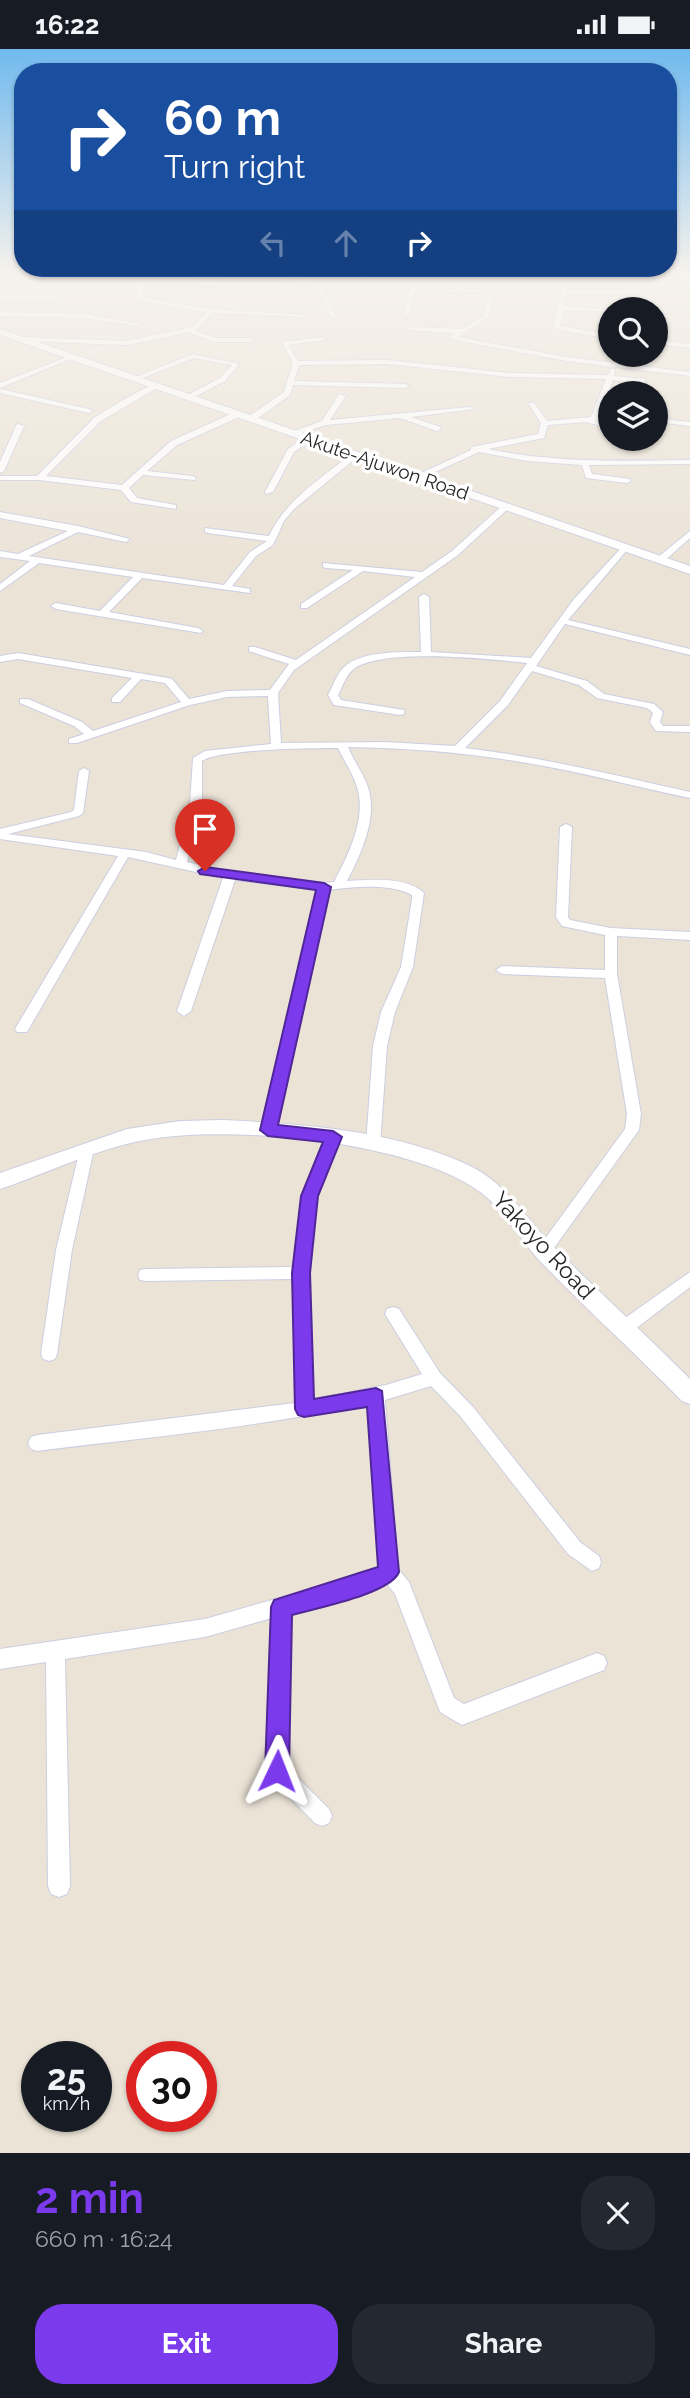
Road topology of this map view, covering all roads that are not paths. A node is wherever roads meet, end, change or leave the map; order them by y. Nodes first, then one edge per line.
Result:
1 (38, 372) edge
2 (115, 372) edge
3 (152, 372) edge
4 (231, 372) edge
5 (293, 372) edge
6 (483, 372) edge
7 (611, 372) edge
8 (356, 375) dead end
9 (608, 377) junction
10 (135, 379) junction
11 (642, 381) edge
12 (290, 383) junction
13 (354, 385) junction
14 (156, 386) junction
15 (405, 386) dead end
16 (0, 389) edge
17 (342, 396) dead end
18 (189, 398) junction
19 (531, 405) dead end
20 (470, 409) dead end
21 (89, 411) dead end
22 (397, 414) junction
23 (236, 415) junction
24 (251, 419) junction
25 (588, 421) junction
26 (668, 421) edge
27 (325, 423) junction
28 (545, 423) junction
29 (598, 423) edge
30 (690, 424) edge
31 (20, 426) dead end
32 (437, 429) dead end
33 (295, 435) junction
34 (308, 439) junction
35 (474, 449) junction
36 (357, 454) junction
37 (690, 462) edge
38 (586, 463) junction
39 (0, 471) edge
40 (143, 473) junction
41 (419, 476) junction
42 (0, 478) edge
43 (39, 478) junction
44 (192, 478) dead end
45 (628, 481) dead end
46 (124, 488) junction
47 (269, 492) dead end
48 (507, 506) junction
49 (173, 507) dead end
50 (0, 515) edge
51 (78, 529) junction
52 (208, 530) dead end
53 (690, 534) edge
54 (126, 539) dead end
55 (272, 539) junction
56 (624, 548) junction
57 (0, 554) edge
58 (17, 558) junction
59 (660, 560) junction
60 (36, 561) junction
61 (326, 565) dead end
62 (362, 569) junction
63 (690, 571) edge
64 (140, 575) junction
65 (425, 575) junction
66 (0, 588) edge
67 (226, 588) junction
68 (247, 591) dead end
69 (424, 597) dead end
70 (56, 606) dead end
71 (304, 606) dead end
72 (102, 614) junction
73 (563, 621) junction
74 (198, 631) dead end
75 (252, 649) dead end
76 (690, 652) edge
77 (426, 655) junction
78 (0, 659) edge
79 (296, 663) junction
80 (531, 664) junction
81 (139, 676) junction
82 (273, 693) junction
83 (116, 700) dead end
84 (23, 701) dead end
85 (187, 703) junction
86 (400, 712) dead end
87 (690, 729) edge
88 (92, 735) junction
89 (74, 741) dead end
90 (342, 745) junction
91 (276, 747) junction
92 (457, 750) junction
93 (84, 771) dead end
94 (690, 795) edge
95 (566, 827) dead end
96 (0, 834) edge
97 (125, 853) junction
98 (180, 866) junction
99 (230, 876) junction
100 (339, 884) junction
101 (324, 887) junction
102 (611, 932) junction
103 (690, 936) edge
104 (502, 970) dead end
105 (611, 974) junction
106 (184, 1011) dead end
107 (22, 1029) dead end
108 (268, 1130) junction
109 (333, 1137) junction
110 (373, 1145) junction
111 (87, 1149) junction
112 (0, 1181) edge
113 (544, 1251) junction
114 (301, 1273) junction
115 (146, 1275) dead end
116 (690, 1278) edge
117 (393, 1314) dead end
118 (624, 1328) junction
119 (49, 1354) dead end
120 (434, 1378) junction
121 (690, 1394) edge
122 (376, 1397) junction
123 (304, 1409) junction
124 (37, 1443) dead end
125 (592, 1562) dead end
126 (389, 1572) junction
127 (282, 1607) junction
128 (55, 1650) junction
129 (0, 1659) edge
130 (597, 1663) dead end
131 (322, 1816) dead end
132 (59, 1886) dead end

1 - 16 street
2 - 10 main road, Akute-Ajuwon Road
3 - 10 street
4 - 18 street
5 - 12 street
6 - 9 street
7 - 9 street
8 - 13 street
9 - 11 street
9 - 25 street
10 - 14 main road, Akute-Ajuwon Road
12 - 13 street
12 - 24 street
13 - 15 street
14 - 18 main road, Akute-Ajuwon Road
14 - 43 street
16 - 21 street
17 - 27 street
18 - 23 main road, Akute-Ajuwon Road
19 - 28 street
20 - 22 street
22 - 27 street
22 - 32 street
23 - 24 main road, Akute-Ajuwon Road
23 - 40 street
24 - 33 main road, Akute-Ajuwon Road
25 - 28 street
25 - 29 street
26 - 30 street
27 - 33 street
28 - 35 street
31 - 39 street
33 - 34 main road, Akute-Ajuwon Road
34 - 36 main road, Akute-Ajuwon Road
34 - 47 street
35 - 38 street
35 - 41 street
36 - 41 main road, Akute-Ajuwon Road
36 - 55 street
37 - 38 street
38 - 45 street
40 - 44 street
40 - 46 street
41 - 48 main road, Akute-Ajuwon Road
42 - 43 street
43 - 46 street
46 - 49 street
48 - 56 main road, Akute-Ajuwon Road
48 - 65 street
50 - 51 street
51 - 54 street
51 - 58 street
52 - 55 street
53 - 59 street
55 - 67 street
56 - 59 main road, Akute-Ajuwon Road
56 - 73 street
57 - 58 street
58 - 60 street
59 - 63 main road, Akute-Ajuwon Road
60 - 64 street
60 - 66 street
61 - 62 street
62 - 65 street
62 - 71 street
64 - 67 street
64 - 72 street
65 - 79 street
67 - 68 street
69 - 77 street
70 - 72 street
72 - 74 street
73 - 76 street
73 - 80 street
75 - 79 street
77 - 80 street
77 - 86 street
78 - 81 street
79 - 82 street
80 - 87 street
80 - 92 street
81 - 83 street
81 - 85 street
82 - 85 street
82 - 91 street
84 - 88 street
85 - 88 street
88 - 89 street
90 - 91 street
90 - 92 street
90 - 100 street
91 - 98 street
92 - 94 street
93 - 96 street
95 - 102 street
96 - 97 street
97 - 98 street
97 - 107 street
98 - 99 street
99 - 101 street
99 - 106 street
100 - 101 street
100 - 110 street
101 - 108 street
102 - 103 street
102 - 105 street
104 - 105 street
105 - 113 street
108 - 109 main road, Yakoyo Road
108 - 111 main road, Yakoyo Road
109 - 110 main road, Yakoyo Road
109 - 114 street
110 - 113 main road, Yakoyo Road
111 - 112 main road, Yakoyo Road
111 - 119 street
113 - 118 main road, Yakoyo Road
114 - 115 street
114 - 123 street
116 - 118 street
117 - 120 street
118 - 121 main road, Yakoyo Road
120 - 122 street
120 - 125 street
122 - 123 street
122 - 126 street
123 - 124 street
126 - 127 street
126 - 130 street
127 - 128 street
127 - 131 street
128 - 129 street
128 - 132 street

